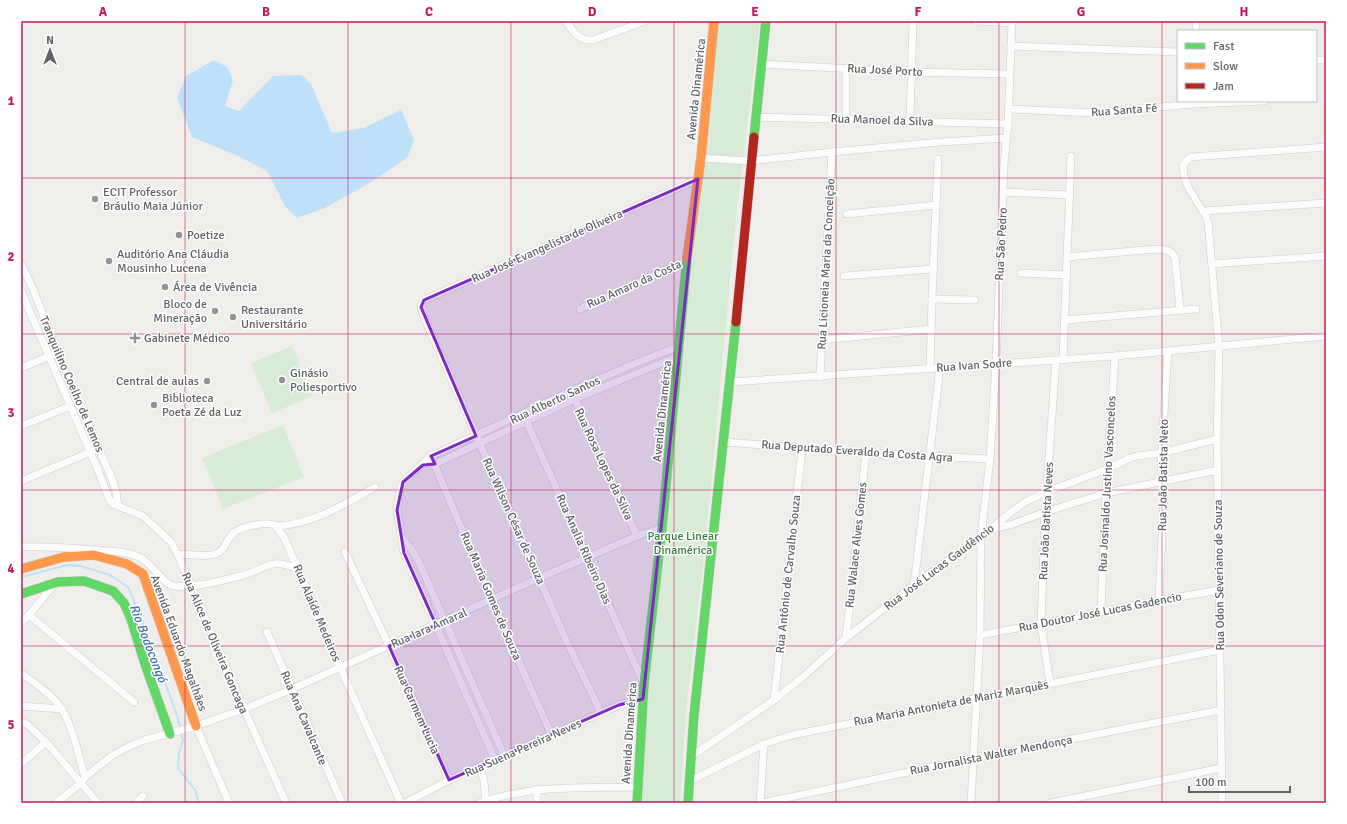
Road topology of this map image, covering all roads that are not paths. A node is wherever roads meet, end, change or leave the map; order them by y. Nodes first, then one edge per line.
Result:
1 (566, 21) edge
2 (645, 21) edge
3 (714, 21) edge
4 (766, 21) edge
5 (913, 21) edge
6 (976, 21) edge
7 (1012, 22) edge
8 (1011, 46) junction
9 (1177, 52) edge
10 (761, 64) junction
11 (846, 68) junction
12 (911, 72) junction
13 (1009, 74) junction
14 (1193, 102) edge
15 (1009, 109) junction
16 (756, 117) junction
17 (846, 119) junction
18 (910, 121) junction
19 (1008, 124) junction
20 (1007, 138) junction
21 (1326, 147) edge
22 (832, 152) junction
23 (1071, 156) dead end
24 (701, 158) junction
25 (938, 159) dead end
26 (751, 161) junction
27 (698, 179) junction
28 (1003, 192) junction
29 (1070, 195) junction
30 (1326, 203) edge
31 (936, 205) junction
32 (1203, 211) junction
33 (847, 214) dead end
34 (1326, 256) edge
35 (1067, 257) junction
36 (687, 260) junction
37 (21, 264) edge
38 (1212, 264) junction
39 (933, 269) junction
40 (1021, 273) dead end
41 (1067, 275) junction
42 (844, 276) dead end
43 (21, 291) edge
44 (932, 299) junction
45 (975, 300) dead end
46 (24, 304) edge
47 (580, 309) dead end
48 (1196, 309) dead end
49 (1180, 310) junction
50 (1065, 320) junction
51 (429, 328) joint
52 (931, 329) junction
53 (1326, 336) edge
54 (822, 340) junction
55 (680, 346) junction
56 (1219, 347) junction
57 (57, 351) junction
58 (1168, 351) junction
59 (49, 356) junction
60 (679, 356) junction
61 (1115, 356) junction
62 (1059, 359) junction
63 (636, 363) junction
64 (996, 364) junction
65 (21, 368) edge
66 (940, 368) junction
67 (930, 369) junction
68 (640, 372) junction
69 (820, 377) junction
70 (730, 382) junction
71 (571, 391) junction
72 (575, 399) junction
73 (70, 406) junction
74 (523, 414) junction
75 (526, 422) junction
76 (21, 426) edge
77 (476, 436) junction
78 (1217, 439) junction
79 (724, 442) junction
80 (480, 444) junction
81 (802, 448) junction
82 (99, 449) junction
83 (90, 452) junction
84 (866, 453) junction
85 (1162, 453) junction
86 (431, 456) junction
87 (929, 456) junction
88 (990, 459) junction
89 (435, 464) junction
90 (423, 465) junction
91 (1107, 469) junction
92 (1218, 470) junction
93 (112, 479) junction
94 (21, 481) edge
95 (103, 482) junction
96 (1163, 482) junction
97 (375, 488) dead end
98 (1046, 492) junction
99 (1106, 493) junction
100 (118, 506) junction
101 (1045, 512) junction
102 (275, 526) junction
103 (289, 526) junction
104 (662, 528) junction
105 (991, 529) junction
106 (282, 534) junction
107 (638, 536) junction
108 (982, 537) junction
109 (402, 538) junction
110 (21, 547) edge
111 (345, 552) dead end
112 (178, 555) junction
113 (588, 557) junction
114 (21, 569) edge
115 (298, 569) junction
116 (539, 578) junction
117 (55, 583) junction
118 (914, 585) junction
119 (191, 586) junction
120 (1220, 590) junction
121 (21, 594) edge
122 (491, 599) junction
123 (1159, 600) junction
124 (1101, 611) junction
125 (29, 615) junction
126 (445, 621) junction
127 (21, 623) edge
128 (1041, 624) junction
129 (436, 625) junction
130 (267, 632) dead end
131 (980, 635) junction
132 (846, 638) junction
133 (389, 646) junction
134 (1220, 650) junction
135 (340, 667) junction
136 (21, 673) edge
137 (1050, 683) junction
138 (644, 684) junction
139 (292, 689) junction
140 (977, 697) junction
141 (643, 699) junction
142 (774, 700) junction
143 (134, 702) dead end
144 (21, 706) edge
145 (62, 709) junction
146 (244, 709) junction
147 (1220, 710) junction
148 (600, 713) junction
149 (21, 721) edge
150 (193, 727) junction
151 (172, 733) junction
152 (552, 736) junction
153 (46, 742) junction
154 (764, 744) junction
155 (504, 756) junction
156 (692, 756) junction
157 (974, 758) junction
158 (495, 760) junction
159 (21, 764) edge
160 (480, 767) junction
161 (1221, 768) junction
162 (83, 780) junction
163 (449, 780) junction
164 (690, 781) junction
165 (638, 787) junction
166 (537, 790) junction
167 (143, 796) dead end
168 (486, 802) edge
169 (56, 803) edge
170 (98, 803) edge
171 (136, 803) edge
172 (229, 803) edge
173 (286, 803) edge
174 (342, 803) edge
175 (401, 803) edge
176 (405, 803) edge
177 (479, 803) edge
178 (536, 803) edge
179 (636, 803) edge
180 (688, 803) edge
181 (761, 803) edge
182 (971, 803) edge
183 (1051, 803) edge
184 (1222, 803) edge

1 - 2 street
3 - 24 main road, Avenida Dinamérica
4 - 10 main road
5 - 12 street
6 - 7 street
7 - 8 street, Rua São Pedro
8 - 9 street
8 - 13 street, Rua São Pedro
10 - 11 street, Rua José Porto
10 - 16 main road
11 - 12 street, Rua José Porto
11 - 17 street
12 - 13 street, Rua José Porto
12 - 18 street
13 - 15 street, Rua São Pedro
14 - 15 street, Rua Santa Fé
15 - 19 street, Rua São Pedro
16 - 17 street, Rua Manoel da Silva
16 - 26 main road
17 - 18 street, Rua Manoel da Silva
18 - 19 street, Rua Manoel da Silva
19 - 20 street, Rua São Pedro
20 - 22 street
20 - 28 street, Rua São Pedro
21 - 32 street, Rua Odon Severiano de Souza
22 - 26 street
22 - 54 street, Rua Licioneia Maria da Conceição
23 - 29 street, Rua João Batista Neves
24 - 26 street
24 - 27 main road, Avenida Dinamérica
25 - 31 street
26 - 70 main road
27 - 36 main road, Avenida Dinamérica
27 - 51 street, Rua José Evangelista de Oliveira
28 - 29 street
28 - 64 street, Rua São Pedro
29 - 35 street, Rua João Batista Neves
30 - 32 street
31 - 33 street, Rua Licioneia Maria da Conceição
31 - 39 street
32 - 38 street, Rua Odon Severiano de Souza
34 - 38 street
35 - 41 street, Rua João Batista Neves
35 - 49 street
36 - 47 street, Rua Amaro da Costa
36 - 55 main road, Avenida Dinamérica
37 - 57 street, Tranquilino Coelho de Lemos
38 - 56 street, Rua Odon Severiano de Souza
39 - 42 street, Rua Licioneia Maria da Conceição
39 - 44 street
40 - 41 street
41 - 50 street, Rua João Batista Neves
43 - 46 street
44 - 45 street
44 - 52 street
46 - 59 street
48 - 49 street
49 - 50 street
50 - 62 street, Rua João Batista Neves
51 - 77 street, Rua Wilson César de Souza
52 - 54 street
52 - 67 street
53 - 56 street, Rua Ivan Sodre
54 - 69 street, Rua Licioneia Maria da Conceição
55 - 60 main road, Avenida Dinamérica
55 - 63 street, Rua Alberto Santos
56 - 58 street, Rua Ivan Sodre
56 - 78 street, Rua Odon Severiano de Souza
57 - 59 street
57 - 82 street, Tranquilino Coelho de Lemos
58 - 61 street, Rua Ivan Sodre
58 - 85 street, Rua João Batista Neto
59 - 65 street
59 - 73 street
60 - 68 street
60 - 104 main road, Avenida Dinamérica
61 - 62 street, Rua Ivan Sodre
61 - 91 street, Rua Josinaldo Justino Vasconcelos
62 - 64 street, Rua Ivan Sodre
62 - 98 street, Rua João Batista Neves
63 - 68 street
63 - 71 street, Rua Alberto Santos
64 - 66 street, Rua Ivan Sodre
64 - 88 street, Rua São Pedro
66 - 67 street, Rua Ivan Sodre
66 - 87 street
67 - 69 street, Rua Ivan Sodre
68 - 72 street
69 - 70 street, Rua Ivan Sodre
70 - 79 main road
71 - 72 street, Rua Rosa Lopes da Silva
71 - 74 street, Rua Alberto Santos
72 - 75 street
72 - 107 street, Rua Rosa Lopes da Silva
73 - 76 street
73 - 83 street
74 - 75 street, Rua Analia Ribeiro Dias
74 - 77 street, Rua Alberto Santos
75 - 80 street
75 - 113 street, Rua Analia Ribeiro Dias
77 - 80 street, Rua Wilson César de Souza
77 - 86 street, Rua Alberto Santos
78 - 85 street, Rua José Lucas Gaudêncio
78 - 92 street, Rua Odon Severiano de Souza
79 - 81 street, Rua Deputado Everaldo da Costa Agra
79 - 156 main road
80 - 89 street
80 - 116 street, Rua Wilson César de Souza
81 - 84 street, Rua Deputado Everaldo da Costa Agra
81 - 142 street, Rua Antônio de Carvalho Souza
82 - 83 street
82 - 93 street, Tranquilino Coelho de Lemos
83 - 94 street
83 - 95 street
84 - 87 street, Rua Deputado Everaldo da Costa Agra
84 - 132 street, Rua Walace Alves Gomes
85 - 91 street, Rua José Lucas Gaudêncio
85 - 96 street, Rua João Batista Neto
86 - 89 street, Rua Maria Gomes de Souza
86 - 90 street
87 - 88 street, Rua Deputado Everaldo da Costa Agra
87 - 118 street
88 - 108 street, Rua São Pedro
89 - 90 street
89 - 122 street, Rua Maria Gomes de Souza
90 - 109 street
91 - 98 street, Rua José Lucas Gaudêncio
91 - 99 street, Rua Josinaldo Justino Vasconcelos
92 - 96 street
92 - 120 street, Rua Odon Severiano de Souza
93 - 95 street
93 - 100 street, Tranquilino Coelho de Lemos
95 - 100 street
96 - 99 street
96 - 123 street, Rua João Batista Neto
97 - 103 street
98 - 101 street, Rua João Batista Neves
98 - 105 street, Rua José Lucas Gaudêncio
99 - 101 street
99 - 124 street, Rua Josinaldo Justino Vasconcelos
100 - 112 street, Rua Alice de Oliveira Goncaga
101 - 105 street
101 - 128 street, Rua João Batista Neves
102 - 103 street
102 - 106 street, Rua Alaíde Medeiros
102 - 112 street
103 - 106 street
104 - 107 street, Rua Iara Amaral
104 - 138 main road, Avenida Dinamérica
105 - 108 street, Rua José Lucas Gaudêncio
106 - 115 street, Rua Alaíde Medeiros
107 - 113 street, Rua Iara Amaral
108 - 118 street, Rua José Lucas Gaudêncio
108 - 131 street, Rua São Pedro
109 - 126 street
109 - 129 street
110 - 119 street
111 - 133 street, Rua Carmem Lucia
112 - 119 street, Rua Alice de Oliveira Goncaga
113 - 116 street, Rua Iara Amaral
113 - 138 street, Rua Analia Ribeiro Dias
114 - 150 main road, Avenida Eduardo Magalhães
115 - 119 street
115 - 135 street, Rua Alaíde Medeiros
116 - 122 street, Rua Iara Amaral
116 - 148 street, Rua Wilson César de Souza
117 - 121 main road
117 - 125 street
117 - 151 main road
118 - 132 street, Rua José Lucas Gaudêncio
119 - 146 street, Rua Alice de Oliveira Goncaga
120 - 123 street, Rua Doutor José Lucas Gadencio
120 - 134 street, Rua Odon Severiano de Souza
122 - 126 street, Rua Iara Amaral
122 - 152 street, Rua Maria Gomes de Souza
123 - 124 street, Rua Doutor José Lucas Gadencio
124 - 128 street, Rua Doutor José Lucas Gadencio
125 - 127 street
125 - 143 street
126 - 129 street, Rua Iara Amaral
126 - 155 street
128 - 131 street, Rua Doutor José Lucas Gadencio
128 - 137 street, Rua João Batista Neves
129 - 133 street, Rua Iara Amaral
129 - 158 street
130 - 139 street, Rua Ana Cavalcante
131 - 140 street, Rua São Pedro
132 - 142 street, Rua José Lucas Gaudêncio
133 - 135 street, Rua Iara Amaral
133 - 163 street, Rua Carmem Lucia
134 - 137 street, Rua Maria Antonieta de Mariz Marquês
134 - 147 street, Rua Odon Severiano de Souza
135 - 139 street, Rua Iara Amaral
135 - 175 street, Rua Alaíde Medeiros
136 - 145 street
137 - 140 street, Rua Maria Antonieta de Mariz Marquês
138 - 141 main road, Avenida Dinamérica
139 - 146 street, Rua Iara Amaral
139 - 174 street, Rua Ana Cavalcante
140 - 154 street, Rua Maria Antonieta de Mariz Marquês
140 - 157 street, Rua São Pedro
141 - 148 street, Rua Suena Pereira Neves
141 - 165 main road, Avenida Dinamérica
142 - 156 street, Rua José Lucas Gaudêncio
144 - 145 street
145 - 162 street
146 - 150 street, Rua Iara Amaral
146 - 173 street, Rua Alice de Oliveira Goncaga
147 - 157 street, Rua Jornalista Walter Mendonça
147 - 161 street, Rua Odon Severiano de Souza
148 - 152 street, Rua Suena Pereira Neves
149 - 153 street
150 - 151 street, Rua Iara Amaral
150 - 172 street
151 - 162 street, Rua Iara Amaral
152 - 155 street, Rua Suena Pereira Neves
153 - 159 street
153 - 162 street
154 - 164 street, Rua Maria Antonieta de Mariz Marquês
154 - 181 street
155 - 158 street, Rua Suena Pereira Neves
156 - 164 main road
157 - 181 street, Rua Jornalista Walter Mendonça
157 - 182 street, Rua São Pedro
158 - 160 street, Rua Suena Pereira Neves
160 - 163 street, Rua Suena Pereira Neves
160 - 168 street
161 - 183 street
161 - 184 street, Rua Odon Severiano de Souza
162 - 169 street, Rua Iara Amaral
162 - 170 street
163 - 176 street, Rua Suena Pereira Neves
164 - 180 main road
165 - 166 street
165 - 179 main road, Avenida Dinamérica
166 - 168 street
166 - 178 street
167 - 171 street
168 - 177 street

